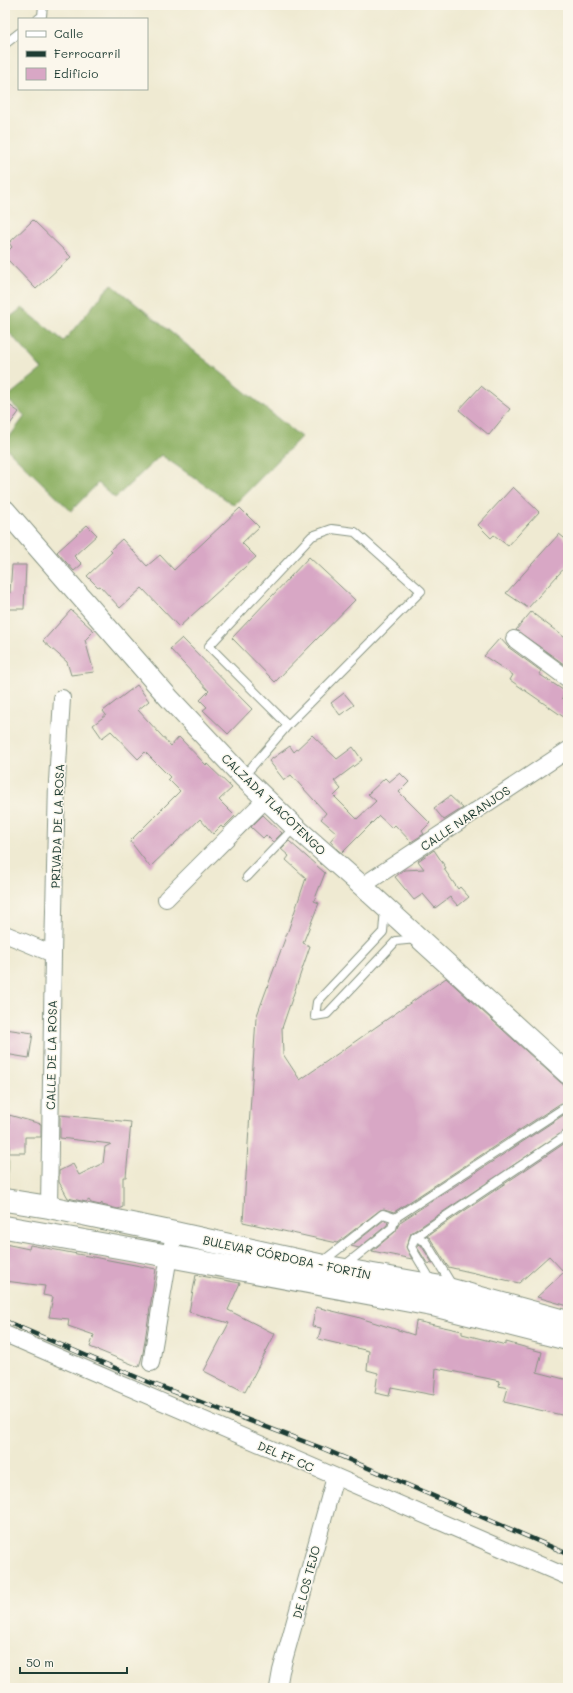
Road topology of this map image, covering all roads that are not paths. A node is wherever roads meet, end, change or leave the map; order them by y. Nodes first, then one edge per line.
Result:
1 (43, 5) edge
2 (39, 18) edge
3 (18, 34) edge
4 (5, 44) edge
5 (5, 510) edge
6 (514, 638) dead end
7 (568, 679) edge
8 (62, 698) dead end
9 (288, 725) junction
10 (568, 750) edge
11 (243, 777) junction
12 (266, 799) junction
13 (295, 827) junction
14 (247, 877) dead end
15 (362, 886) junction
16 (166, 899) dead end
17 (385, 907) junction
18 (5, 934) edge
19 (420, 939) junction
20 (53, 954) junction
21 (568, 1074) edge
22 (568, 1109) edge
23 (568, 1134) edge
24 (5, 1200) edge
25 (49, 1207) junction
26 (395, 1218) junction
27 (5, 1227) edge
28 (175, 1233) junction
29 (415, 1237) junction
30 (169, 1256) junction
31 (327, 1272) junction
32 (442, 1292) junction
33 (568, 1322) edge
34 (5, 1334) edge
35 (568, 1338) edge
36 (151, 1363) dead end
37 (335, 1477) junction
38 (568, 1577) edge
39 (278, 1688) edge

1 - 2 lane
3 - 4 lane
5 - 11 street, CALZADA TLACOTENGO
6 - 7 street
8 - 20 street, PRIVADA DE LA ROSA
9 - 9 lane
9 - 11 lane
10 - 15 street, CALLE NARANJOS
11 - 12 street, CALZADA TLACOTENGO
12 - 13 street, CALZADA TLACOTENGO
12 - 16 street
13 - 14 lane
13 - 15 street, CALZADA TLACOTENGO
15 - 17 street, CALZADA TLACOTENGO
17 - 19 street, CALZADA TLACOTENGO
17 - 19 lane
18 - 20 street
19 - 21 street, CALZADA TLACOTENGO
20 - 25 street, CALLE DE LA ROSA
22 - 26 lane
23 - 29 lane
24 - 25 main road, BULEVAR CÓRDOBA - FORTÍN
25 - 28 main road, BULEVAR CÓRDOBA - FORTÍN
26 - 31 lane
26 - 31 lane
27 - 30 main road, BULEVAR CÓRDOBA - FORTÍN
28 - 30 street
28 - 31 main road, BULEVAR CÓRDOBA - FORTÍN
29 - 32 lane
29 - 32 lane
30 - 31 main road, BULEVAR CÓRDOBA - FORTÍN
30 - 36 street
31 - 32 main road, BULEVAR CÓRDOBA - FORTÍN
32 - 33 main road, BULEVAR CÓRDOBA - FORTÍN
32 - 35 main road, BULEVAR CÓRDOBA - FORTÍN
34 - 37 street, DEL FF CC
37 - 38 street, DEL FF CC
37 - 39 street, DE LOS TEJO

